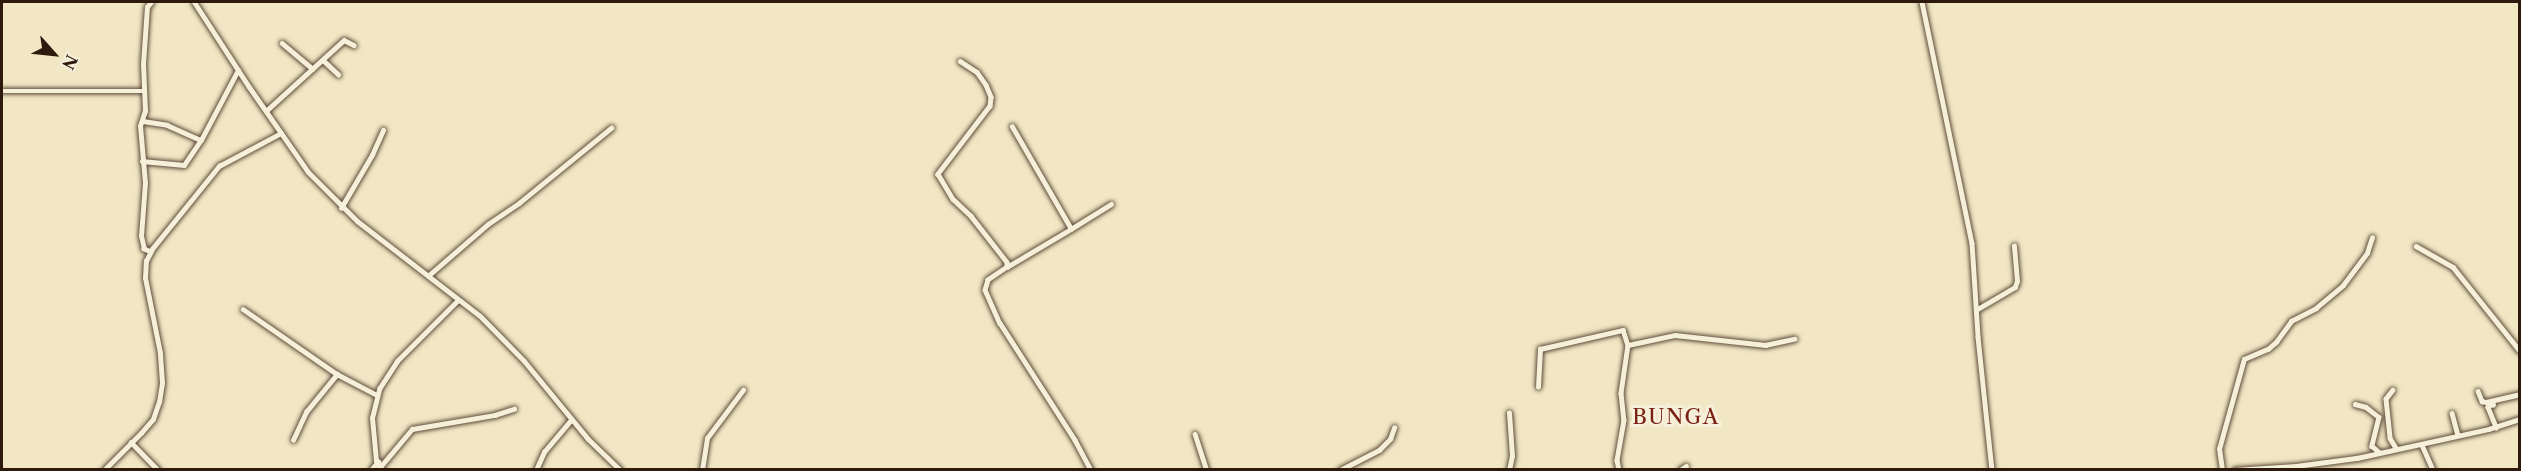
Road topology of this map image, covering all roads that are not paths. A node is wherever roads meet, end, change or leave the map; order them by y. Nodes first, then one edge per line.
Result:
1 (151, 2) edge
2 (194, 2) edge
3 (1922, 2) edge
4 (282, 43) dead end
5 (354, 45) dead end
6 (323, 60) junction
7 (960, 61) dead end
8 (314, 69) junction
9 (238, 70) junction
10 (338, 74) dead end
11 (2, 91) edge
12 (144, 91) junction
13 (266, 111) junction
14 (143, 121) junction
15 (1012, 127) dead end
16 (611, 128) dead end
17 (383, 130) dead end
18 (281, 133) junction
19 (201, 140) junction
20 (142, 160) junction
21 (1111, 204) dead end
22 (341, 208) junction
23 (1071, 229) junction
24 (2372, 238) dead end
25 (2014, 246) dead end
26 (2416, 246) dead end
27 (151, 252) junction
28 (1007, 267) junction
29 (428, 276) junction
30 (458, 300) junction
31 (243, 309) dead end
32 (1976, 310) junction
33 (1794, 339) dead end
34 (1629, 345) junction
35 (2520, 351) edge
36 (337, 374) junction
37 (1538, 387) dead end
38 (743, 390) dead end
39 (2393, 390) dead end
40 (2478, 391) dead end
41 (2520, 394) edge
42 (377, 395) junction
43 (2491, 401) junction
44 (2355, 404) dead end
45 (514, 409) dead end
46 (1509, 413) dead end
47 (2452, 413) dead end
48 (2520, 419) edge
49 (571, 420) junction
50 (2496, 427) junction
51 (1394, 428) dead end
52 (1195, 434) dead end
53 (2458, 435) junction
54 (292, 440) dead end
55 (131, 442) junction
56 (2422, 445) junction
57 (2397, 448) junction
58 (2379, 452) junction
59 (380, 466) edge
60 (1686, 466) dead end
61 (104, 470) edge
62 (158, 470) edge
63 (371, 470) edge
64 (536, 470) edge
65 (620, 470) edge
66 (702, 470) edge
67 (1091, 470) edge
68 (1207, 470) edge
69 (1340, 470) edge
70 (1509, 470) edge
71 (1619, 470) edge
72 (1680, 470) edge
73 (1992, 470) edge
74 (2222, 470) edge
75 (2234, 470) edge
76 (2433, 470) edge

1 - 12 street
2 - 9 street
3 - 32 street
4 - 8 street
5 - 6 street
6 - 8 street
6 - 10 street
7 - 28 street
8 - 13 street
9 - 13 street
9 - 19 street
11 - 12 street
12 - 14 street
13 - 18 street
14 - 19 street
14 - 20 street
15 - 23 street
16 - 29 street
17 - 22 street
18 - 22 street
18 - 27 street
19 - 20 street
20 - 27 street
21 - 23 street
22 - 29 street
23 - 28 street
24 - 74 street
25 - 32 street
26 - 35 street
27 - 55 street
28 - 67 street
29 - 30 street
30 - 42 street
30 - 49 street
31 - 36 street
32 - 73 street
33 - 34 street
34 - 37 street
34 - 71 street
36 - 42 street
36 - 54 street
38 - 66 street
39 - 57 street
40 - 43 street
41 - 43 street
42 - 59 street
43 - 50 street
44 - 58 street
45 - 59 street
46 - 70 street
47 - 53 street
48 - 50 street
49 - 64 street
49 - 65 street
50 - 53 street
51 - 69 street
52 - 68 street
53 - 56 street
55 - 61 street
55 - 62 street
56 - 57 street
56 - 76 street
57 - 58 street
58 - 75 street
59 - 63 street
60 - 72 street

